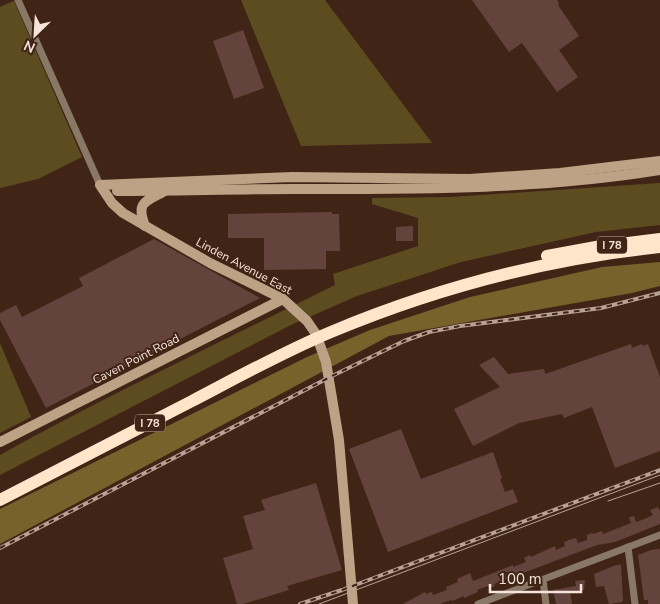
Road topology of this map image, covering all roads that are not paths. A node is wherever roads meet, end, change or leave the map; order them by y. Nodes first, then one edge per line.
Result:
1 (18, 0) edge
2 (660, 161) edge
3 (660, 170) edge
4 (102, 188) junction
5 (166, 191) junction
6 (145, 226) junction
7 (660, 239) edge
8 (660, 248) edge
9 (566, 256) junction
10 (283, 299) junction
11 (298, 342) junction
12 (0, 442) edge
13 (0, 491) edge
14 (0, 500) edge
15 (660, 535) edge
16 (628, 547) junction
17 (543, 580) junction
18 (353, 604) edge
19 (478, 604) edge
20 (546, 604) edge
21 (635, 604) edge

1 - 4 street, Linden Avenue East
2 - 4 street
3 - 5 street
4 - 5 street
4 - 6 street, Linden Avenue East
5 - 6 street
6 - 10 street, Linden Avenue East
7 - 9 highway, I 78
8 - 9 highway, I 78
9 - 11 highway, I 78
10 - 12 street, Caven Point Road
10 - 18 street, Linden Avenue East
11 - 13 highway, I 78
11 - 14 highway, I 78
15 - 16 street
16 - 17 street
16 - 21 street
17 - 19 street
17 - 20 street

